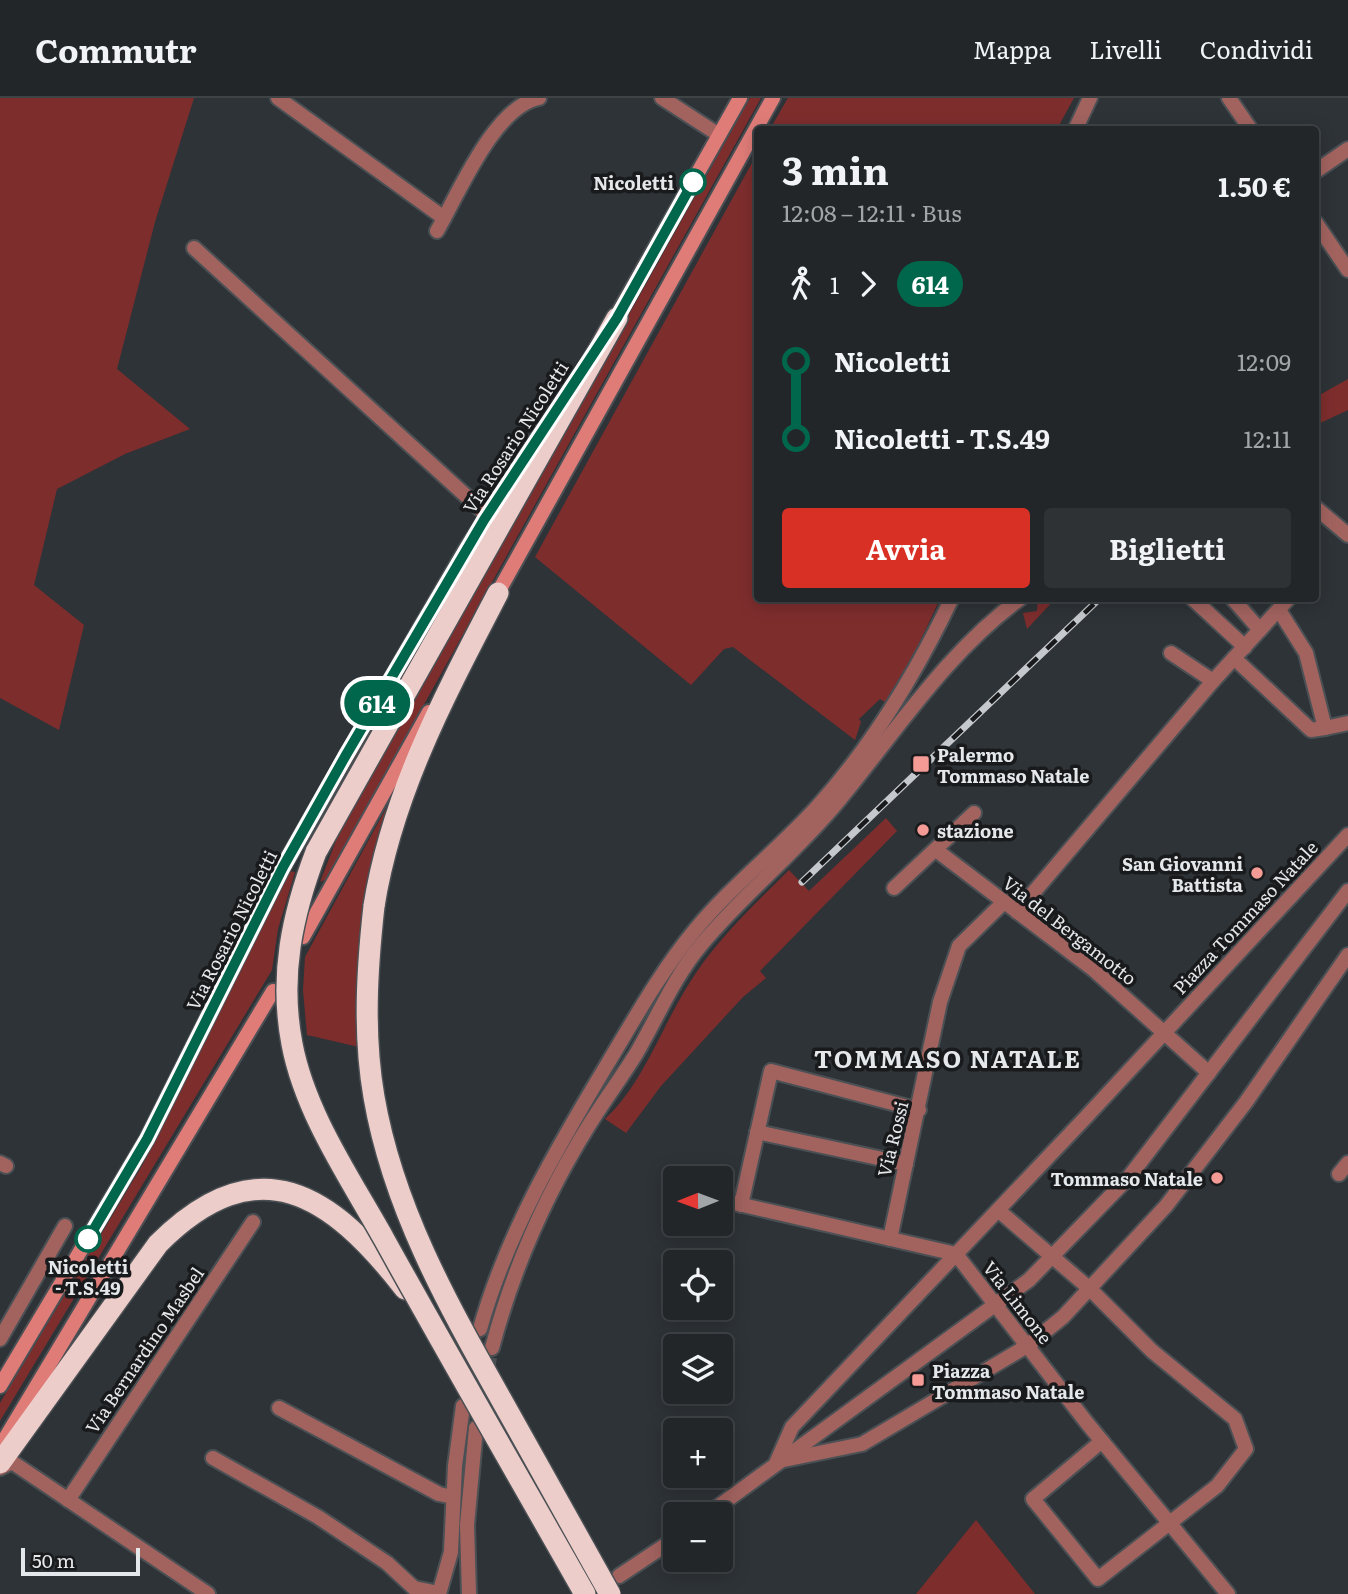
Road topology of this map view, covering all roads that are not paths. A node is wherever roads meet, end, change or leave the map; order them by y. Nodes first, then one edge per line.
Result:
1 (278, 98) edge
2 (539, 98) edge
3 (662, 98) edge
4 (740, 98) edge
5 (773, 98) edge
6 (1090, 98) edge
7 (1234, 100) edge
8 (515, 102) edge
9 (757, 126) edge
10 (1077, 126) edge
11 (1249, 126) edge
12 (754, 132) edge
13 (719, 135) junction
14 (1348, 149) edge
15 (1319, 170) edge
16 (444, 218) junction
17 (1319, 227) edge
18 (437, 231) dead end
19 (194, 248) dead end
20 (1348, 270) edge
21 (617, 318) junction
22 (1319, 511) edge
23 (487, 515) junction
24 (1348, 535) edge
25 (498, 593) junction
26 (950, 602) edge
27 (1017, 602) edge
28 (1196, 602) edge
29 (1236, 602) edge
30 (1286, 602) edge
31 (1279, 610) junction
32 (1260, 630) junction
33 (1245, 647) junction
34 (1171, 653) dead end
35 (1234, 658) junction
36 (1213, 681) junction
37 (1348, 723) edge
38 (1325, 728) junction
39 (974, 813) dead end
40 (1348, 835) edge
41 (936, 850) junction
42 (894, 888) dead end
43 (1346, 898) edge
44 (1004, 902) junction
45 (1017, 912) junction
46 (303, 937) dead end
47 (1348, 955) edge
48 (273, 991) dead end
49 (1164, 1032) junction
50 (1209, 1073) junction
51 (919, 1110) junction
52 (757, 1132) junction
53 (906, 1164) junction
54 (733, 1203) edge
55 (741, 1205) junction
56 (998, 1210) junction
57 (253, 1222) dead end
58 (65, 1226) dead end
59 (890, 1239) junction
60 (956, 1254) junction
61 (1054, 1258) junction
62 (1090, 1289) junction
63 (997, 1304) junction
64 (430, 1322) junction
65 (480, 1329) dead end
66 (0, 1339) edge
67 (1027, 1346) junction
68 (492, 1348) tunnel mouth
69 (0, 1386) edge
70 (463, 1406) tunnel mouth
71 (279, 1408) dead end
72 (476, 1427) tunnel mouth
73 (1102, 1441) junction
74 (0, 1447) edge
75 (213, 1458) dead end
76 (777, 1461) junction
77 (0, 1466) edge
78 (453, 1497) junction
79 (68, 1500) junction
80 (724, 1502) edge
81 (1169, 1523) junction
82 (663, 1548) edge
83 (615, 1585) edge
84 (208, 1594) edge
85 (439, 1594) edge
86 (469, 1594) edge
87 (585, 1594) edge
88 (1228, 1594) edge

1 - 16 street
2 - 8 street
3 - 13 street
4 - 13 main road, Via Rosario Nicoletti
5 - 9 main road
6 - 10 street
7 - 11 street
8 - 16 street
12 - 25 main road
13 - 21 main road, Via Rosario Nicoletti
14 - 15 street
16 - 18 street
17 - 20 street
19 - 23 street
21 - 23 main road, Via Rosario Nicoletti
21 - 64 highway, bridge
22 - 24 street
23 - 69 main road, Via Rosario Nicoletti
25 - 46 main road
25 - 83 highway, bridge
26 - 65 street
27 - 68 street
28 - 33 street
29 - 32 street
30 - 31 street
31 - 32 street
31 - 38 street
32 - 33 street
33 - 35 street
34 - 36 street
35 - 36 street
35 - 38 street
36 - 45 street
37 - 38 street
39 - 41 street
40 - 49 street, Piazza Tommaso Natale
41 - 42 street
41 - 44 street, Via del Bergamotto
43 - 50 street
44 - 45 street, Via del Bergamotto
44 - 51 street, Via Rossi
45 - 49 street, Via del Bergamotto
47 - 62 street
48 - 74 main road
49 - 50 street, Via del Bergamotto
49 - 56 street, Piazza Tommaso Natale
50 - 61 street
51 - 52 street
51 - 53 street, Via Rossi
52 - 53 street
52 - 55 street
53 - 59 street, Via Rossi
54 - 55 street
55 - 59 street
56 - 60 street, Piazza Tommaso Natale
56 - 61 street
57 - 79 street, Via Bernardino Masbel
58 - 66 street
59 - 60 street
60 - 63 street, Via Limone
60 - 76 street, Piazza Tommaso Natale
61 - 62 street
61 - 63 street
62 - 67 street
62 - 81 street
63 - 67 street, Via Limone
63 - 76 street
64 - 77 highway, bridge
64 - 87 highway, bridge
67 - 73 street, Via Limone
67 - 76 street
70 - 78 street
71 - 78 street
72 - 86 street
73 - 81 street, Via Limone
73 - 81 street
75 - 85 street
76 - 80 street
77 - 79 street
78 - 85 street
79 - 84 street
81 - 88 street, Via Limone
82 - 83 street

